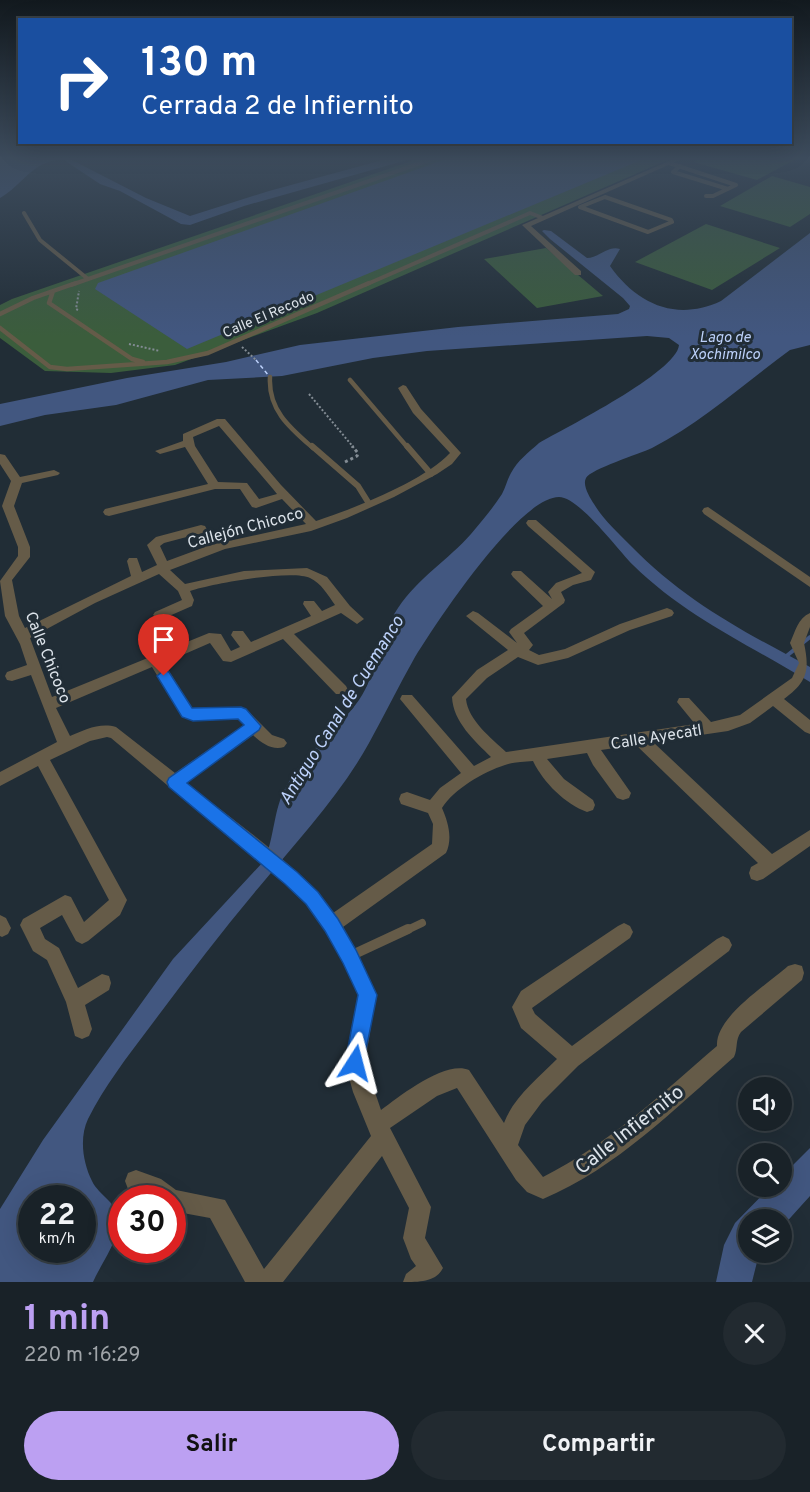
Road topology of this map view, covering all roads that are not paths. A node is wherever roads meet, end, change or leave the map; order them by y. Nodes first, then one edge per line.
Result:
1 (27, 218) edge
2 (264, 218) edge
3 (519, 218) edge
4 (543, 218) edge
5 (609, 218) edge
6 (665, 218) edge
7 (578, 273) dead end
8 (87, 280) junction
9 (53, 291) junction
10 (0, 314) edge
11 (0, 328) edge
12 (148, 363) junction
13 (270, 377) dead end
14 (350, 380) dead end
15 (403, 388) dead end
16 (188, 443) junction
17 (160, 451) dead end
18 (1, 457) edge
19 (54, 473) dead end
20 (431, 474) junction
21 (17, 481) junction
22 (215, 486) junction
23 (284, 495) junction
24 (368, 502) junction
25 (708, 511) dead end
26 (110, 512) dead end
27 (532, 523) dead end
28 (314, 526) junction
29 (212, 549) junction
30 (132, 561) dead end
31 (162, 568) junction
32 (517, 574) dead end
33 (138, 579) junction
34 (3, 580) edge
35 (810, 583) edge
36 (183, 589) junction
37 (309, 604) dead end
38 (550, 605) junction
39 (344, 606) junction
40 (668, 613) dead end
41 (160, 615) dead end
42 (473, 616) dead end
43 (810, 618) edge
44 (357, 619) dead end
45 (325, 620) junction
46 (285, 633) junction
47 (238, 635) dead end
48 (22, 636) junction
49 (248, 648) junction
50 (518, 651) junction
51 (154, 660) junction
52 (35, 668) junction
53 (12, 676) dead end
54 (341, 690) dead end
55 (773, 698) junction
56 (407, 699) dead end
57 (684, 702) dead end
58 (48, 705) junction
59 (254, 726) junction
60 (708, 728) junction
61 (810, 728) edge
62 (640, 739) junction
63 (279, 743) dead end
64 (66, 745) junction
65 (591, 746) junction
66 (42, 759) junction
67 (503, 759) junction
68 (541, 762) junction
69 (472, 774) junction
70 (0, 779) edge
71 (175, 782) junction
72 (623, 793) dead end
73 (407, 799) dead end
74 (587, 805) dead end
75 (434, 808) junction
76 (810, 837) edge
77 (422, 923) dead end
78 (331, 925) junction
79 (624, 932) dead end
80 (723, 945) dead end
81 (350, 956) junction
82 (795, 973) dead end
83 (102, 983) dead end
84 (75, 1001) junction
85 (82, 1029) dead end
86 (571, 1059) junction
87 (380, 1132) junction
88 (507, 1148) junction
89 (136, 1181) dead end
90 (147, 1185) edge
91 (186, 1202) edge
92 (258, 1282) edge
93 (268, 1282) edge
94 (414, 1282) edge

1 - 8 lane
2 - 8 lane
3 - 12 lane, Calle El Recodo
4 - 7 street
5 - 6 lane
8 - 9 lane
9 - 10 lane
9 - 12 lane
11 - 12 lane, Calle El Recodo
13 - 24 lane
14 - 20 lane
15 - 20 street, Callejón Chicoco
16 - 17 street
16 - 22 street
16 - 23 street
18 - 21 street
19 - 21 street
20 - 24 street, Callejón Chicoco
21 - 34 street
22 - 23 street
22 - 26 street
23 - 28 street
24 - 28 street, Callejón Chicoco
25 - 35 street
27 - 38 street
28 - 29 street, Callejón Chicoco
29 - 31 street, Callejón Chicoco
29 - 31 street
30 - 33 street
31 - 33 street, Callejón Chicoco
31 - 36 street
32 - 38 street
33 - 48 street, Callejón Chicoco
34 - 48 street, Calle Chicoco
36 - 39 street
36 - 41 street
37 - 45 street
38 - 50 street
39 - 44 street
39 - 45 street
40 - 50 street
42 - 50 street
43 - 55 street, Calle Ayecatl
45 - 46 street
46 - 49 street
46 - 54 street
47 - 49 street
48 - 52 street, Calle Chicoco
49 - 51 street
50 - 67 street
51 - 58 street
51 - 59 street
52 - 53 street
52 - 58 street, Calle Chicoco
55 - 60 street, Calle Ayecatl
55 - 61 street
56 - 69 street
57 - 60 street
58 - 64 street, Calle Chicoco
59 - 63 street
59 - 71 street
60 - 62 street, Calle Ayecatl
62 - 65 street, Calle Ayecatl
62 - 76 street
64 - 66 street
64 - 71 street
65 - 68 street, Calle Ayecatl
65 - 72 street
66 - 70 street
66 - 84 street
67 - 68 street, Calle Ayecatl
67 - 69 street, Calle Ayecatl
68 - 74 street
69 - 75 street, Calle Ayecatl
71 - 78 street
73 - 75 street
75 - 78 street
77 - 81 lane
78 - 81 street
79 - 86 street
80 - 86 street
81 - 87 street
82 - 88 street, Calle Infiernito
83 - 84 street
84 - 85 street
86 - 88 street
87 - 88 street, Calle Infiernito
87 - 93 street
87 - 94 street
89 - 90 street
91 - 92 street

